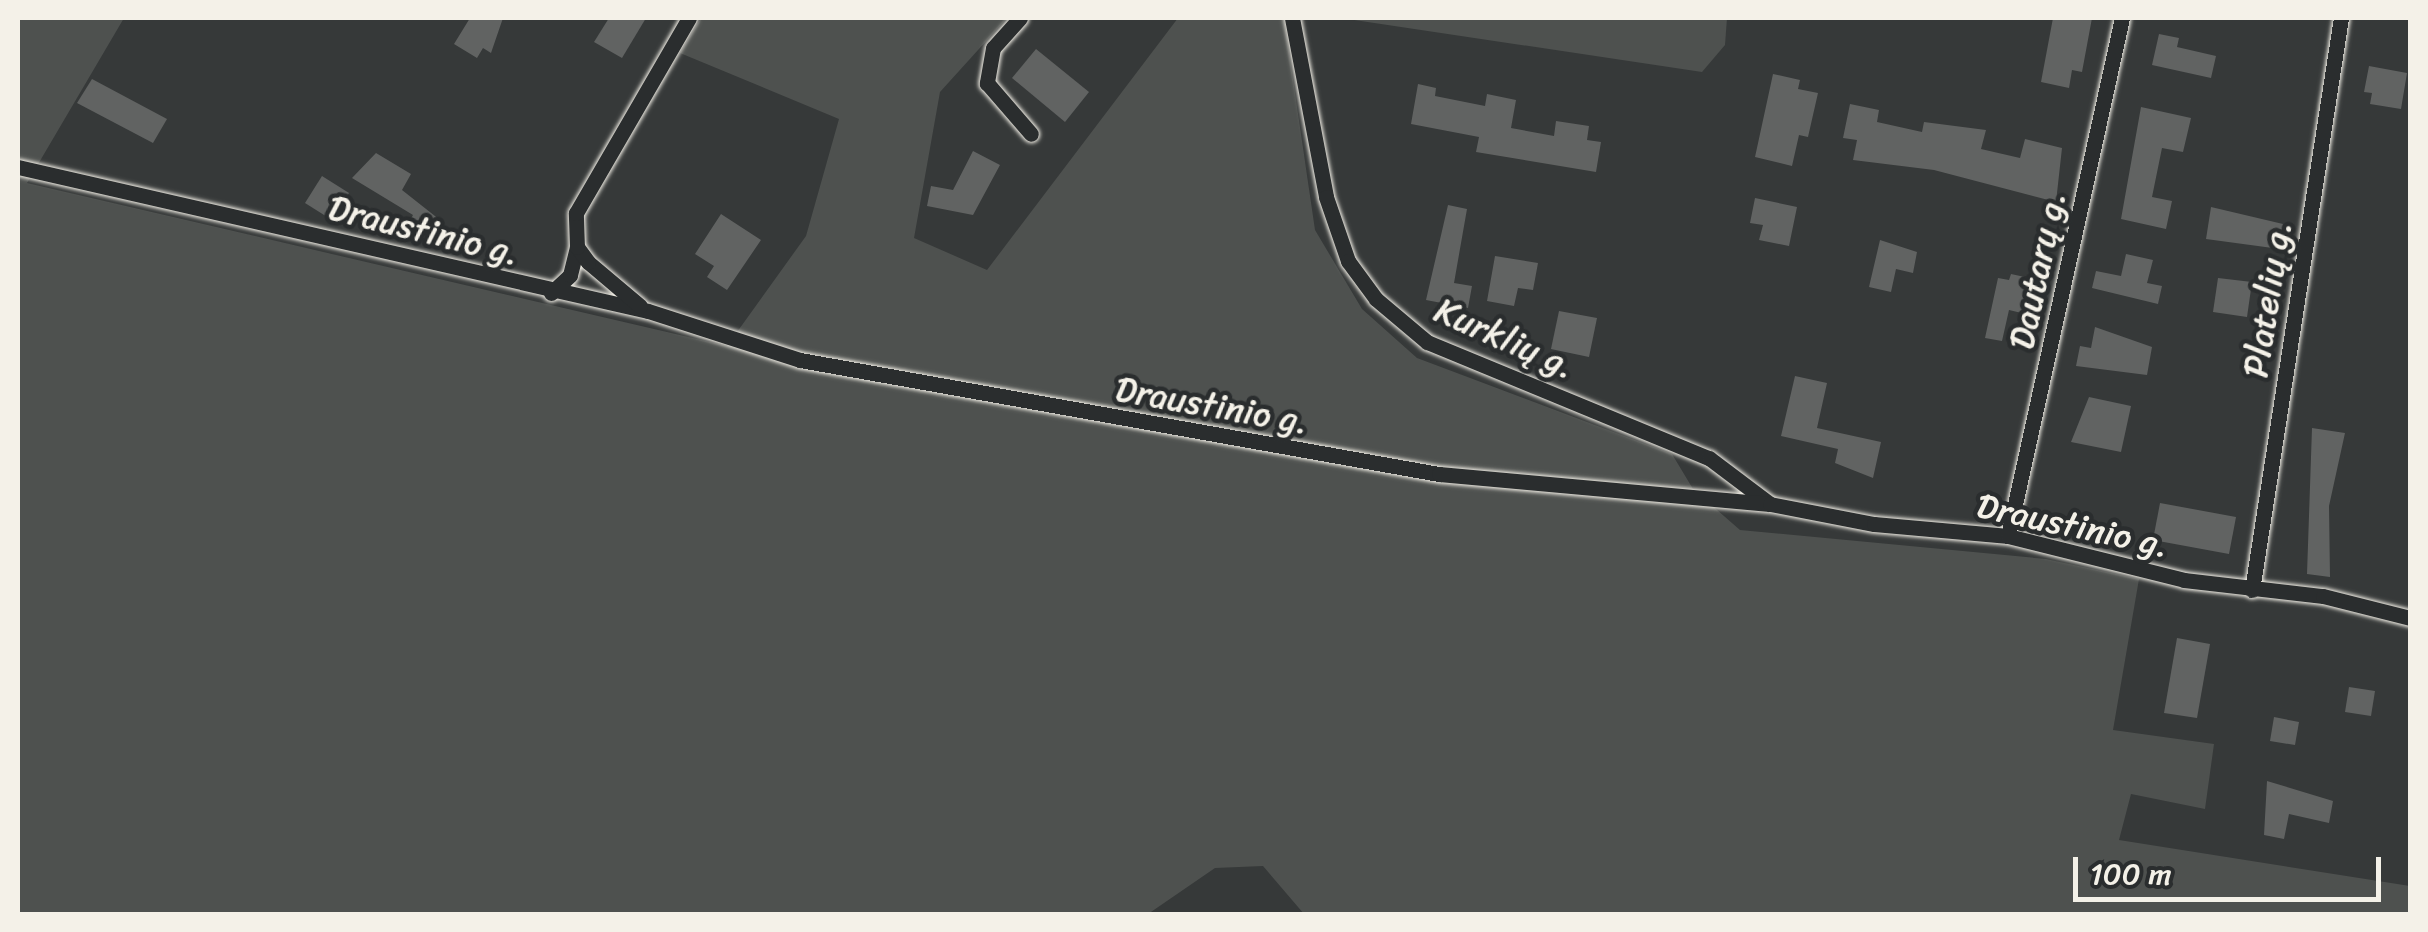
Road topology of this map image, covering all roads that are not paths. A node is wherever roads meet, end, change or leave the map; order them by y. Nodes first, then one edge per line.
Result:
1 (689, 18) edge
2 (1020, 18) edge
3 (1292, 18) edge
4 (2122, 18) edge
5 (2340, 18) edge
6 (1031, 134) dead end
7 (18, 167) edge
8 (577, 246) junction
9 (551, 292) junction
10 (648, 311) junction
11 (1770, 504) junction
12 (2008, 536) junction
13 (2252, 590) junction
14 (2410, 618) edge

1 - 8 street
2 - 6 street
3 - 11 street, Kurklių g.
4 - 12 street, Dautarų g.
5 - 13 street, Platelių g.
7 - 9 street, Draustinio g.
8 - 9 street
8 - 10 street
9 - 10 street, Draustinio g.
10 - 11 street, Draustinio g.
11 - 12 street, Draustinio g.
12 - 13 street, Draustinio g.
13 - 14 street, Draustinio g.

